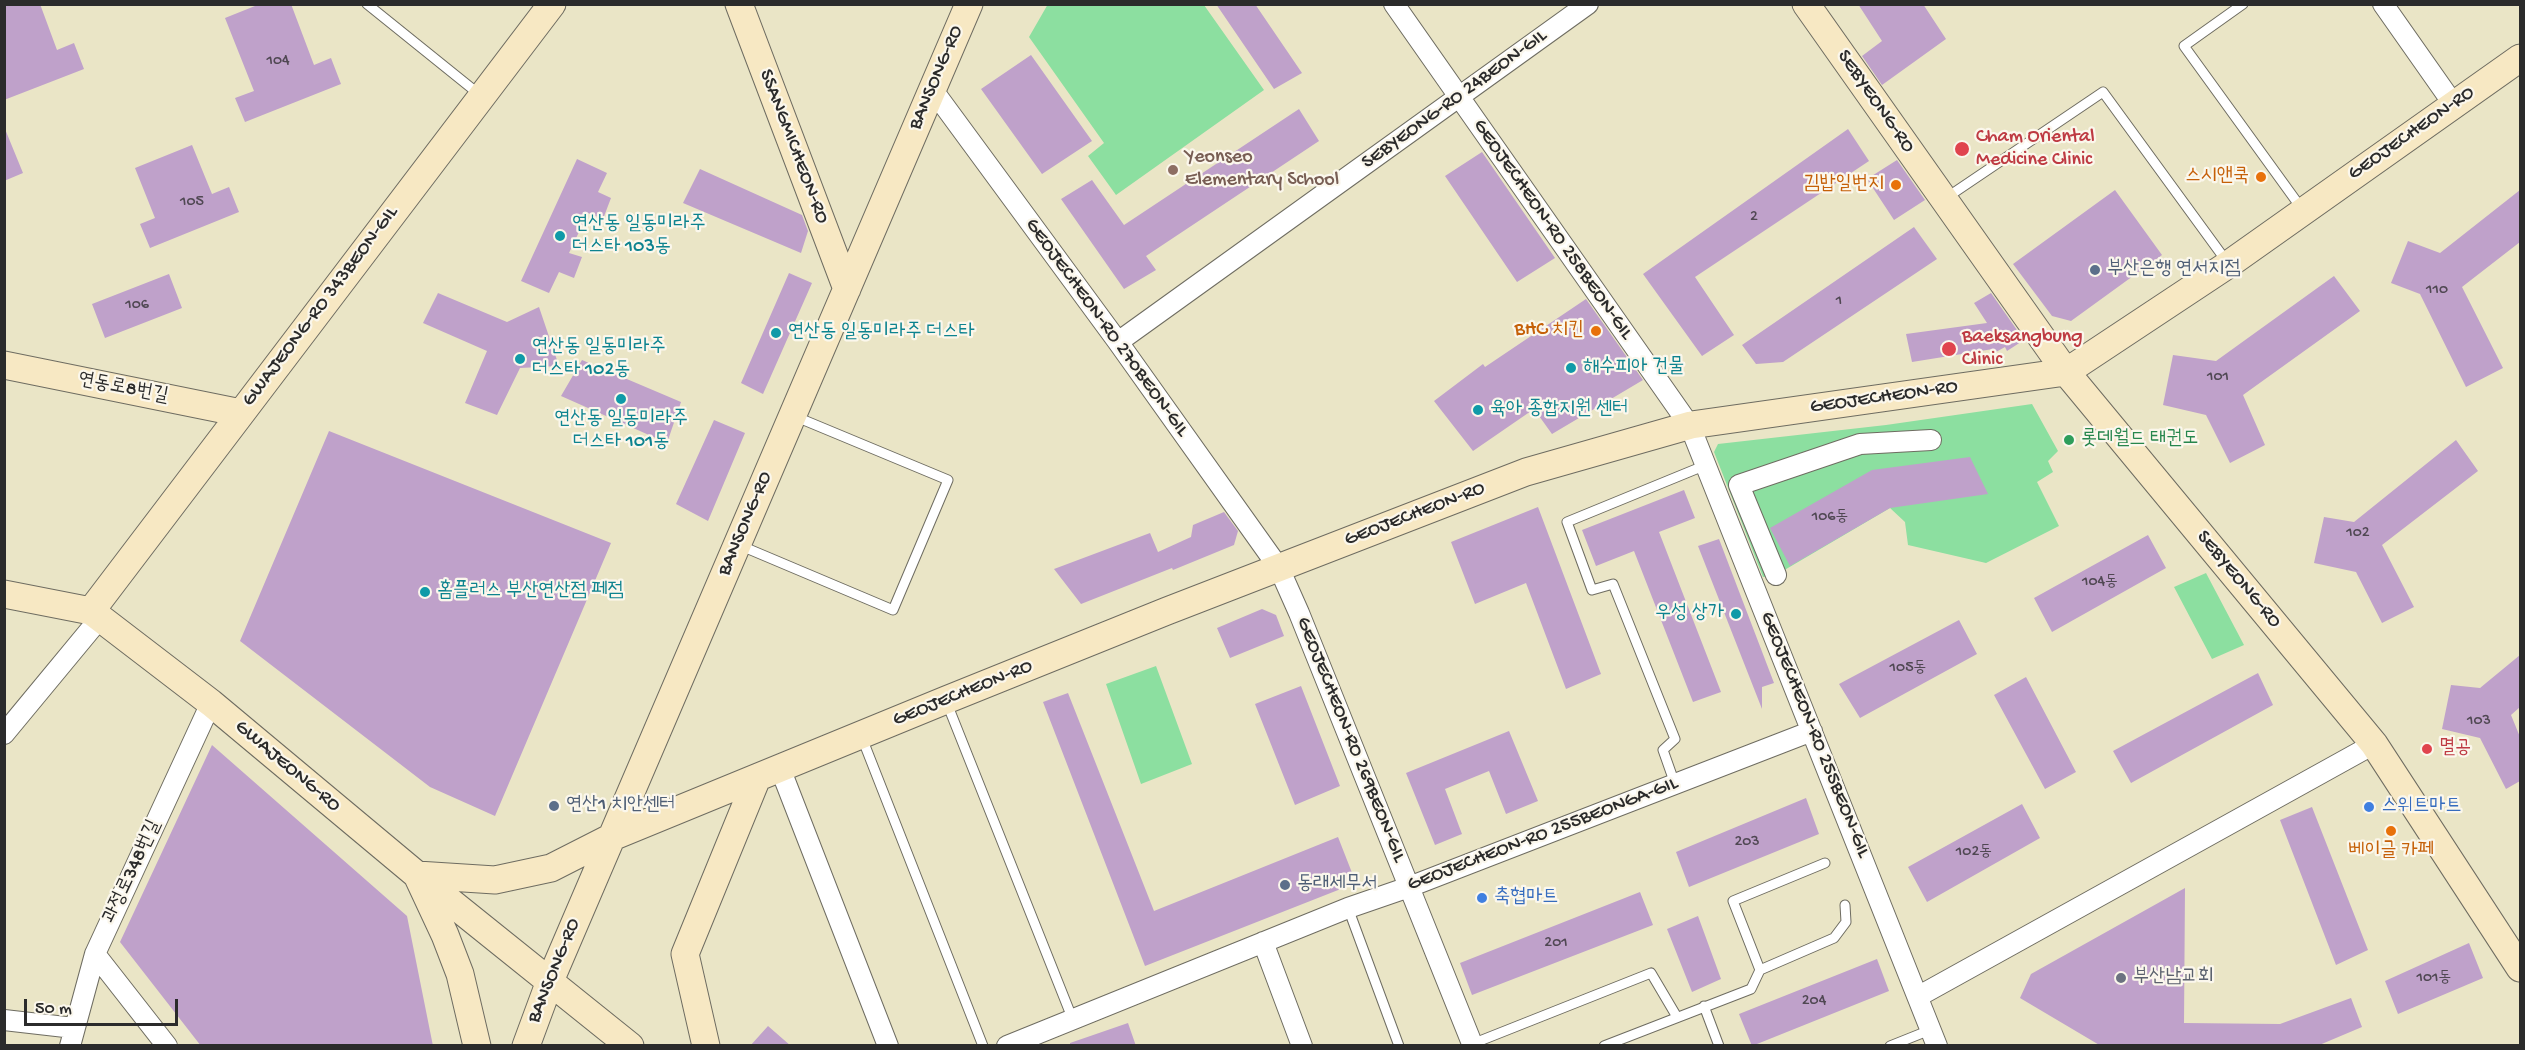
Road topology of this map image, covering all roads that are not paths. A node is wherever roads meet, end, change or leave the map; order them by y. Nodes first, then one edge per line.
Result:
1 (367, 4) edge
2 (552, 4) edge
3 (739, 4) edge
4 (969, 4) edge
5 (1394, 4) edge
6 (1588, 4) edge
7 (1806, 4) edge
8 (2242, 4) edge
9 (2383, 4) edge
10 (2518, 65) edge
11 (932, 89) junction
12 (482, 96) junction
13 (1459, 97) junction
14 (2454, 105) junction
15 (1944, 199) junction
16 (2304, 211) junction
17 (2229, 264) junction
18 (847, 289) junction
19 (1118, 342) junction
20 (4, 365) edge
21 (2066, 372) junction
22 (241, 413) junction
23 (792, 416) junction
24 (1690, 426) junction
25 (1931, 440) dead end
26 (1706, 465) junction
27 (737, 544) junction
28 (1279, 568) junction
29 (1776, 575) dead end
30 (4, 594) edge
31 (95, 614) junction
32 (946, 700) junction
33 (211, 703) junction
34 (1812, 731) junction
35 (4, 734) edge
36 (861, 736) junction
37 (2374, 744) junction
38 (768, 773) junction
39 (1675, 785) junction
40 (612, 837) junction
41 (1825, 863) dead end
42 (417, 875) junction
43 (1408, 887) junction
44 (1845, 905) dead end
45 (1348, 908) junction
46 (1263, 942) junction
47 (95, 954) junction
48 (2520, 968) edge
49 (1760, 970) junction
50 (550, 981) junction
51 (1918, 996) junction
52 (1704, 1006) junction
53 (1677, 1017) junction
54 (4, 1020) edge
55 (1072, 1020) junction
56 (72, 1037) edge
57 (1934, 1038) edge
58 (1473, 1045) edge
59 (167, 1046) edge
60 (477, 1046) edge
61 (526, 1046) edge
62 (630, 1046) edge
63 (706, 1046) edge
64 (888, 1046) edge
65 (983, 1046) edge
66 (1007, 1046) edge
67 (1302, 1046) edge
68 (1399, 1046) edge
69 (1604, 1046) edge
70 (1719, 1046) edge
71 (1890, 1046) edge

1 - 12 lane
2 - 12 main road, GWAJEONG-RO 343BEON-GIL
3 - 18 main road, SSANGMICHEON-RO
4 - 11 main road, BANSONG-RO
5 - 13 street, GEOJECHEON-RO 258BEON-GIL
6 - 13 street, SEBYEONG-RO 24BEON-GIL
7 - 15 main road, SEBYEONG-RO
8 - 16 lane
9 - 14 street
10 - 14 main road, GEOJECHEON-RO
11 - 18 main road, BANSONG-RO
11 - 19 street, GEOJECHEON-RO 270BEON-GIL
12 - 22 main road, GWAJEONG-RO 343BEON-GIL
13 - 19 street, SEBYEONG-RO 24BEON-GIL
13 - 24 street, GEOJECHEON-RO 258BEON-GIL
14 - 16 main road, GEOJECHEON-RO
15 - 17 lane
15 - 21 main road, SEBYEONG-RO
16 - 17 main road, GEOJECHEON-RO
17 - 21 main road, GEOJECHEON-RO
18 - 23 main road, BANSONG-RO
19 - 28 street, GEOJECHEON-RO 270BEON-GIL
20 - 22 main road, 연동로8번길
21 - 24 main road, GEOJECHEON-RO
21 - 37 main road, SEBYEONG-RO
22 - 31 main road, GWAJEONG-RO 343BEON-GIL
23 - 27 main road, BANSONG-RO
23 - 27 lane
24 - 26 street, GEOJECHEON-RO 255BEON-GIL
24 - 28 main road, GEOJECHEON-RO
25 - 29 street
26 - 34 street, GEOJECHEON-RO 255BEON-GIL
26 - 39 lane
27 - 40 main road, BANSONG-RO
28 - 32 main road, GEOJECHEON-RO
28 - 43 street, GEOJECHEON-RO 269BEON-GIL
30 - 31 main road, GWAJEONG-RO
31 - 33 main road, GWAJEONG-RO
31 - 35 street
32 - 36 main road, GEOJECHEON-RO
32 - 55 lane
33 - 42 main road, GWAJEONG-RO
33 - 47 street, 과정로348번길
34 - 39 street, GEOJECHEON-RO 255BEONGA-GIL
34 - 51 street, GEOJECHEON-RO 255BEON-GIL
36 - 38 main road, GEOJECHEON-RO
36 - 65 lane
37 - 48 main road, SEBYEONG-RO
37 - 51 street
38 - 40 main road, GEOJECHEON-RO
38 - 63 main road
38 - 64 street
39 - 43 street, GEOJECHEON-RO 255BEONGA-GIL
40 - 42 main road, GEOJECHEON-RO
40 - 50 main road, BANSONG-RO
41 - 49 lane
42 - 50 main road, GWAJEONG-RO
42 - 60 main road
43 - 45 street, GEOJECHEON-RO 255BEONGA-GIL
43 - 58 street, GEOJECHEON-RO 269BEON-GIL
44 - 49 lane
45 - 46 street, GEOJECHEON-RO 255BEONGA-GIL
45 - 68 lane
46 - 55 street, GEOJECHEON-RO 255BEONGA-GIL
46 - 67 street
47 - 56 street, 과정로348번길
47 - 59 street
49 - 52 lane
50 - 61 main road, BANSONG-RO
50 - 62 main road, GWAJEONG-RO
51 - 57 street, GEOJECHEON-RO 255BEON-GIL
52 - 53 lane
52 - 70 lane
53 - 58 lane
53 - 69 lane
54 - 56 street
55 - 66 street, GEOJECHEON-RO 255BEONGA-GIL
57 - 71 lane

